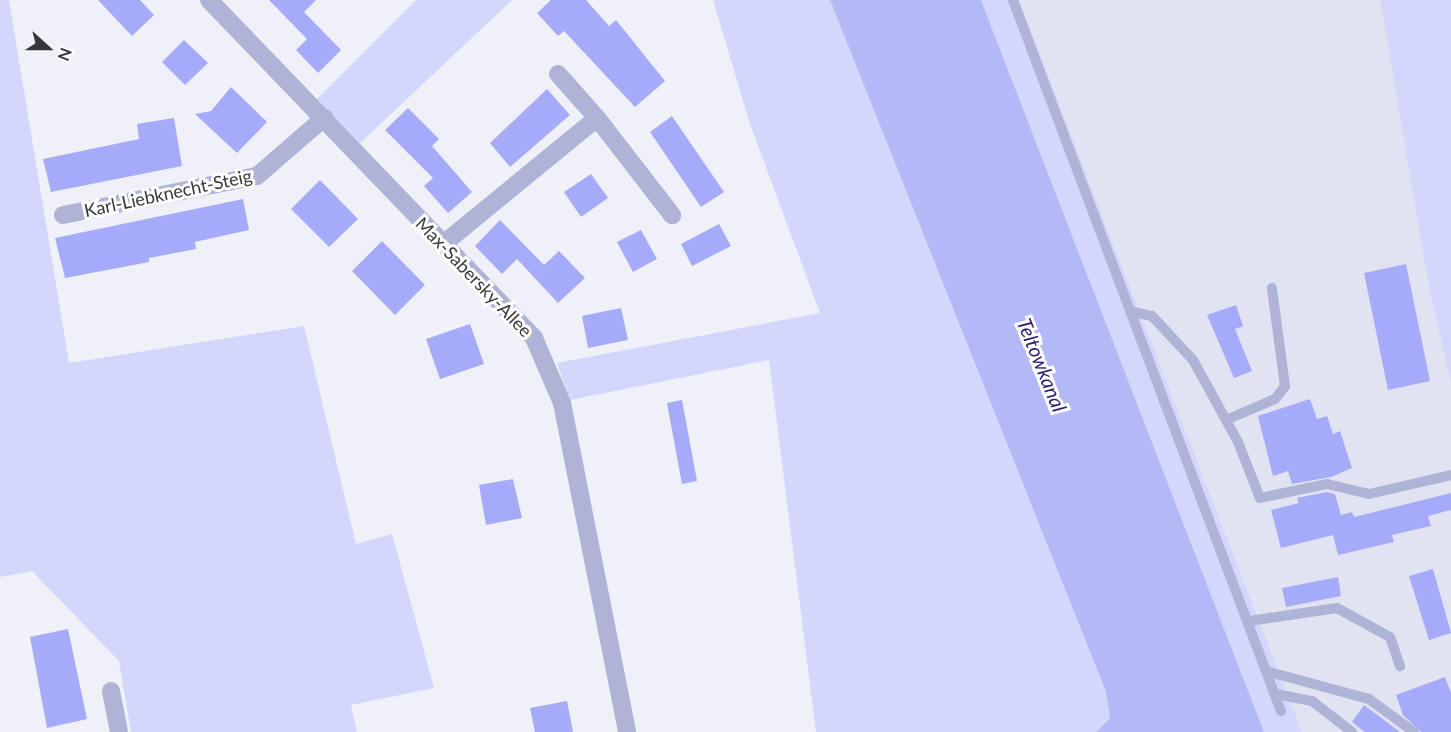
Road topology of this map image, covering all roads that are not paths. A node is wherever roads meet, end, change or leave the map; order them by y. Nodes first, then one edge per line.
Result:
1 (209, 0) edge
2 (1013, 0) edge
3 (558, 74) dead end
4 (324, 118) junction
5 (597, 118) junction
6 (63, 215) dead end
7 (672, 215) dead end
8 (442, 245) junction
9 (1272, 288) dead end
10 (1133, 312) junction
11 (1226, 420) junction
12 (1451, 475) edge
13 (1249, 621) junction
14 (1400, 666) dead end
15 (1266, 670) junction
16 (111, 691) dead end
17 (1276, 694) junction
18 (1281, 711) dead end
19 (119, 732) edge
20 (627, 732) edge
21 (1352, 732) edge
22 (1414, 732) edge

1 - 4 street, Max-Sabersky-Allee
2 - 10 lane
3 - 5 street
4 - 6 street, Karl-Liebknecht-Steig
4 - 8 street, Max-Sabersky-Allee
5 - 7 street
5 - 8 street
8 - 20 street, Max-Sabersky-Allee
9 - 11 lane
10 - 11 lane
10 - 13 lane
11 - 12 lane
13 - 14 lane
13 - 15 lane
15 - 17 lane
15 - 22 lane
16 - 19 street
17 - 18 lane
17 - 21 lane

